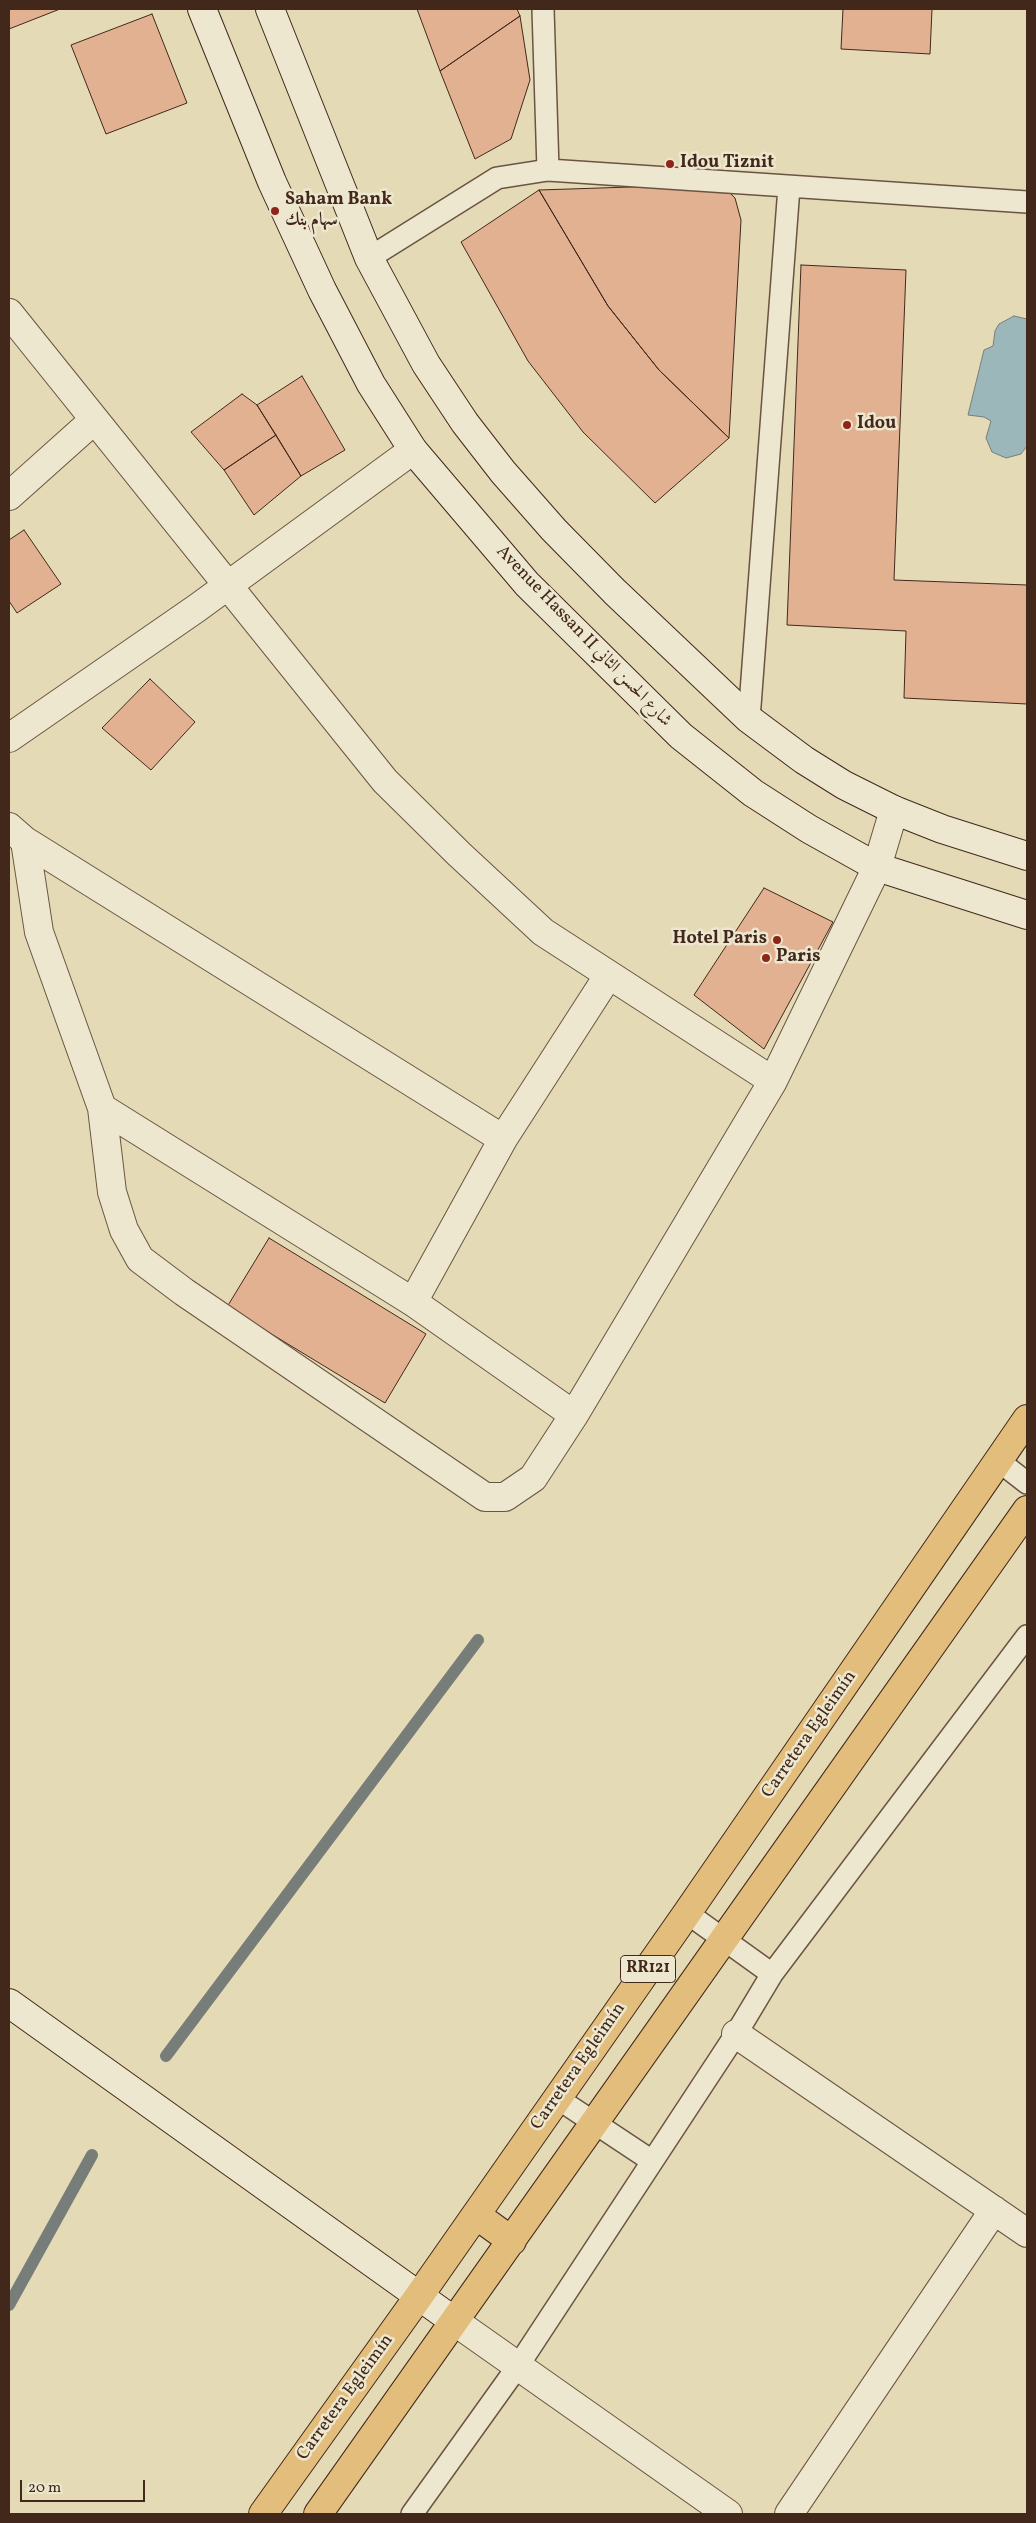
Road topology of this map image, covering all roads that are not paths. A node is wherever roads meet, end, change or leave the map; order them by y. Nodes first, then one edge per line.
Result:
1 (202, 9) edge
2 (270, 9) edge
3 (543, 9) edge
4 (548, 170) junction
5 (789, 187) junction
6 (1027, 202) edge
7 (369, 258) junction
8 (9, 313) edge
9 (94, 420) junction
10 (412, 450) junction
11 (9, 496) edge
12 (227, 586) junction
13 (749, 719) junction
14 (9, 738) edge
15 (894, 810) junction
16 (17, 834) edge
17 (1027, 856) edge
18 (877, 867) junction
19 (1027, 914) edge
20 (608, 976) junction
21 (773, 1081) junction
22 (102, 1108) junction
23 (503, 1139) junction
24 (413, 1302) junction
25 (574, 1415) junction
26 (1027, 1419) edge
27 (1000, 1462) junction
28 (1027, 1483) edge
29 (1027, 1510) edge
30 (1027, 1636) edge
31 (687, 1913) junction
32 (724, 1938) junction
33 (772, 1974) junction
34 (9, 2003) edge
35 (736, 2034) junction
36 (557, 2098) junction
37 (595, 2123) junction
38 (652, 2161) junction
39 (994, 2210) junction
40 (476, 2215) junction
41 (1027, 2233) edge
42 (512, 2241) junction
43 (419, 2296) junction
44 (454, 2321) junction
45 (518, 2366) junction
46 (263, 2514) edge
47 (318, 2514) edge
48 (412, 2514) edge
49 (728, 2514) edge
50 (789, 2514) edge

1 - 10 street, Avenue Hassan II شارع الحسن الثاني
2 - 7 street
3 - 4 lane
4 - 5 lane
4 - 7 lane
5 - 6 lane
5 - 13 lane
7 - 13 street
8 - 9 street
9 - 11 street
9 - 12 street
10 - 12 street
10 - 18 street, Avenue Hassan II شارع الحسن الثاني
12 - 14 street
12 - 20 street
13 - 15 street
15 - 17 street
15 - 18 street
16 - 22 street
16 - 23 street
18 - 19 street, Avenue Hassan II شارع الحسن الثاني
18 - 21 street
20 - 21 street
20 - 23 street
21 - 25 street
22 - 24 street
22 - 25 street
23 - 24 street
24 - 25 street
26 - 27 highway, Carretera Egleimín / RR121
27 - 28 lane
27 - 31 highway, Carretera Egleimín / RR121
29 - 32 highway, RR121
30 - 33 lane
31 - 32 lane
31 - 36 highway, Carretera Egleimín / RR121
32 - 33 lane
32 - 37 highway, RR121
33 - 35 lane
34 - 43 street
35 - 38 lane
35 - 39 street
36 - 37 lane
36 - 40 highway, Carretera Egleimín / RR121
37 - 38 lane
37 - 42 highway, RR121
38 - 45 lane
39 - 41 street
39 - 50 street
40 - 42 highway
40 - 43 highway, Carretera Egleimín / RR121
42 - 44 highway, RR121
43 - 44 street
43 - 46 highway, Carretera Egleimín / RR121
44 - 45 street
44 - 47 highway, RR121
45 - 48 lane
45 - 49 street

